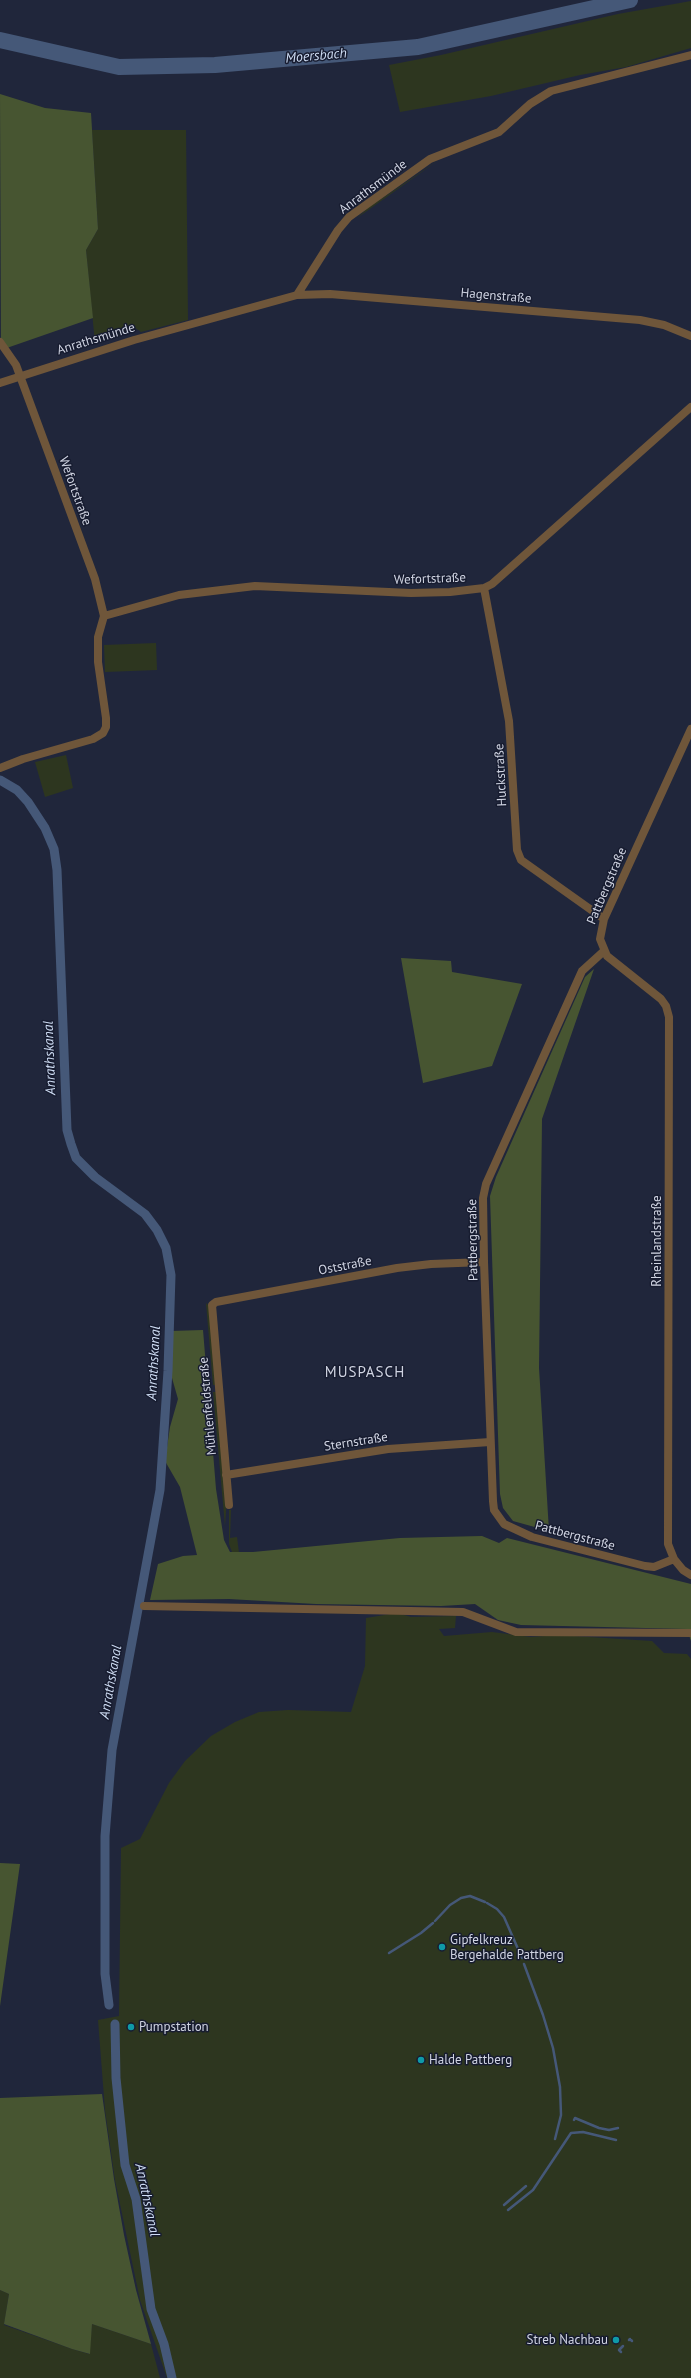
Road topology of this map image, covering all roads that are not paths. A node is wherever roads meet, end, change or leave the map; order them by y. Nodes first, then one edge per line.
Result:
1 (691, 55) edge
2 (297, 294) junction
3 (691, 336) edge
4 (0, 342) edge
5 (19, 375) junction
6 (0, 383) edge
7 (691, 407) edge
8 (484, 588) junction
9 (104, 616) junction
10 (691, 729) edge
11 (0, 768) edge
12 (604, 919) junction
13 (604, 951) junction
14 (484, 1262) junction
15 (212, 1305) joint
16 (490, 1442) junction
17 (226, 1475) junction
18 (230, 1505) dead end
19 (674, 1559) junction
20 (691, 1575) edge
21 (144, 1606) dead end
22 (691, 1633) edge

1 - 2 street, Anrathsmünde
2 - 3 street, Hagenstraße
2 - 5 street, Anrathsmünde
4 - 5 street
5 - 6 street, Anrathsmünde
5 - 9 street, Wefortstraße
7 - 8 street, Wefortstraße
8 - 9 street, Wefortstraße
8 - 12 street, Huckstraße
9 - 11 street, Wefortstraße
10 - 12 street, Pattbergstraße
12 - 13 street, Pattbergstraße
13 - 14 street, Pattbergstraße
13 - 19 street, Rheinlandstraße
14 - 15 street, Oststraße
14 - 16 street, Pattbergstraße
15 - 17 street, Mühlenfeldstraße
16 - 17 street, Sternstraße
16 - 19 street, Pattbergstraße
17 - 18 street, Mühlenfeldstraße
19 - 20 street
21 - 22 street

